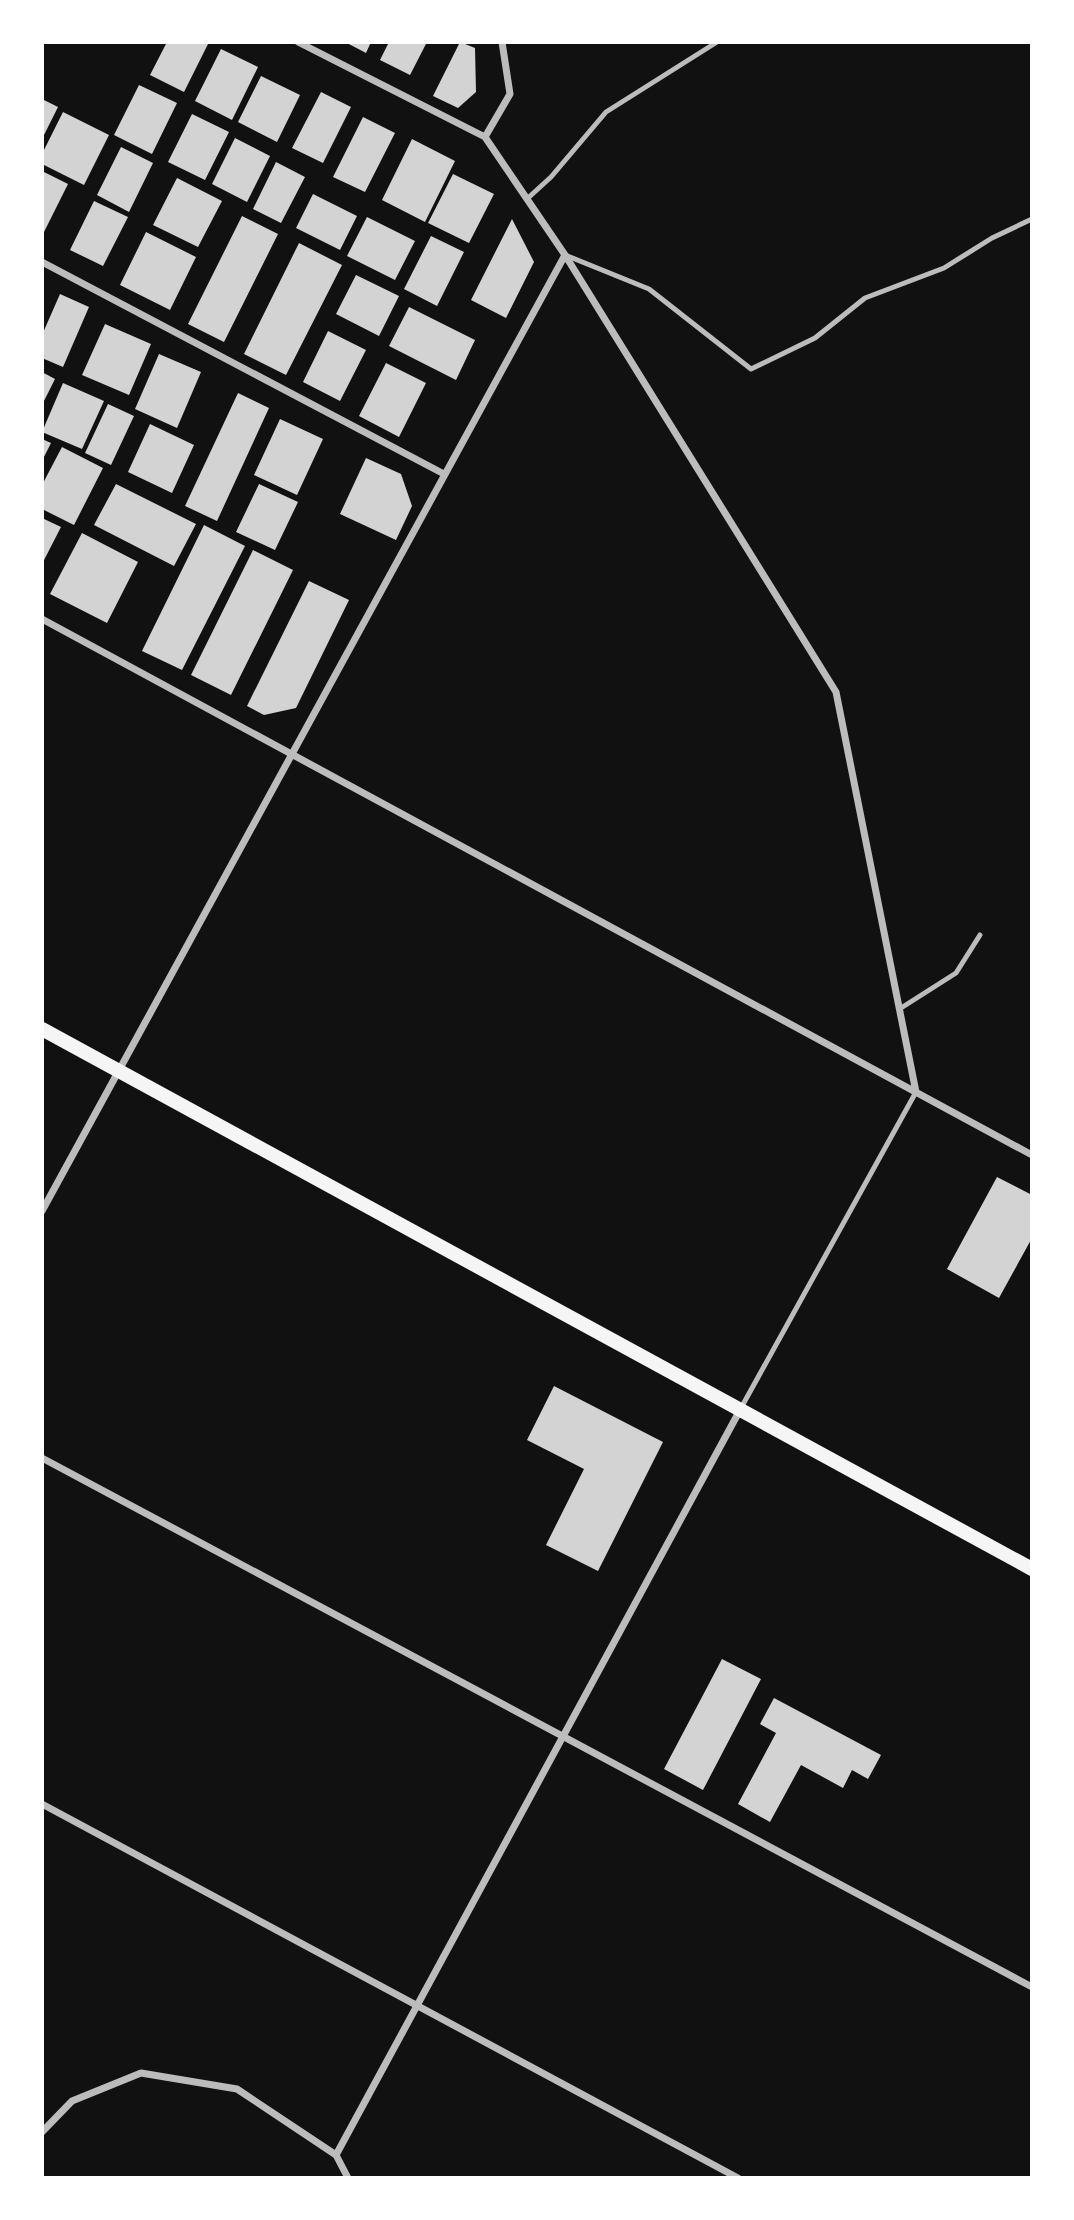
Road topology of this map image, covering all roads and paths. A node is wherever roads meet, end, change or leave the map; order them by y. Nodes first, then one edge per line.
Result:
1 (299, 42) edge
2 (502, 42) edge
3 (717, 42) edge
4 (485, 138) junction
5 (528, 198) junction
6 (1032, 219) edge
7 (565, 255) junction
8 (42, 262) edge
9 (444, 474) junction
10 (42, 619) edge
11 (291, 754) junction
12 (980, 935) dead end
13 (901, 1008) junction
14 (42, 1029) edge
15 (117, 1070) junction
16 (916, 1092) junction
17 (1032, 1155) edge
18 (42, 1211) edge
19 (740, 1410) junction
20 (42, 1458) edge
21 (1032, 1569) edge
22 (564, 1737) junction
23 (42, 1804) edge
24 (1032, 1987) edge
25 (419, 2006) junction
26 (42, 2132) edge
27 (336, 2155) junction
28 (348, 2178) edge
29 (738, 2178) edge

1 - 4 street
2 - 4 street
3 - 5 lane
4 - 5 street
5 - 7 street
6 - 7 lane
7 - 9 street
7 - 13 street
8 - 9 street
9 - 11 street
10 - 11 street
11 - 15 street
11 - 16 street
12 - 13 lane
13 - 16 street
14 - 15 main road
15 - 18 street
15 - 19 main road
16 - 17 street
16 - 19 lane
19 - 21 main road
19 - 22 street
20 - 22 street
22 - 24 street
22 - 25 street
23 - 25 street
25 - 27 street
25 - 29 street
26 - 27 street
27 - 28 street

